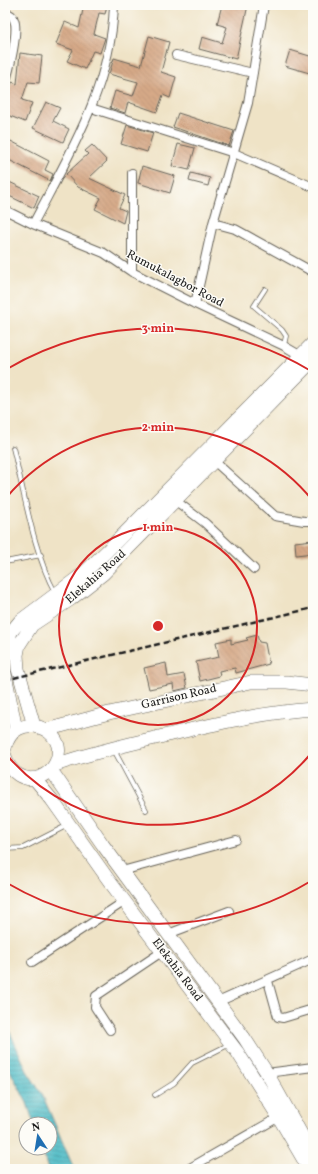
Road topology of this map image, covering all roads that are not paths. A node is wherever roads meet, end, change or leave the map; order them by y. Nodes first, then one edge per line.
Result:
1 (114, 5) edge
2 (264, 5) edge
3 (5, 12) edge
4 (176, 55) dead end
5 (253, 73) junction
6 (5, 83) edge
7 (91, 108) junction
8 (234, 153) junction
9 (132, 173) dead end
10 (313, 187) edge
11 (5, 210) edge
12 (213, 223) junction
13 (33, 224) junction
14 (132, 272) junction
15 (313, 272) edge
16 (265, 289) dead end
17 (195, 304) junction
18 (313, 342) edge
19 (284, 346) junction
20 (308, 360) edge
21 (13, 448) dead end
22 (214, 461) junction
23 (176, 501) junction
24 (313, 521) edge
25 (41, 555) junction
26 (5, 562) edge
27 (254, 569) dead end
28 (56, 594) junction
29 (5, 652) edge
30 (5, 674) edge
31 (313, 685) edge
32 (313, 709) edge
33 (40, 728) junction
34 (8, 740) edge
35 (113, 748) junction
36 (5, 756) edge
37 (53, 767) junction
38 (10, 775) edge
39 (34, 778) junction
40 (146, 810) dead end
41 (70, 824) junction
42 (236, 840) dead end
43 (5, 849) edge
44 (122, 871) junction
45 (125, 901) junction
46 (229, 911) dead end
47 (168, 934) junction
48 (163, 951) junction
49 (313, 959) edge
50 (32, 962) dead end
51 (268, 981) junction
52 (218, 1002) junction
53 (313, 1009) edge
54 (110, 1030) dead end
55 (231, 1044) junction
56 (313, 1067) edge
57 (267, 1073) junction
58 (155, 1095) dead end
59 (279, 1117) junction
60 (313, 1155) edge
61 (188, 1169) edge
62 (309, 1169) edge

1 - 7 street
2 - 5 street
3 - 6 street
4 - 5 street
5 - 8 street
7 - 8 street
7 - 13 street
8 - 10 street
8 - 12 street
9 - 14 street
11 - 13 street, Rumukalagbor Road
12 - 15 street
12 - 17 street
13 - 14 street, Rumukalagbor Road
14 - 17 street, Rumukalagbor Road
16 - 19 lane
17 - 19 street, Rumukalagbor Road
18 - 20 main road, Elekahia Road
19 - 20 street, Rumukalagbor Road
20 - 22 main road, Elekahia Road
20 - 28 main road, Elekahia Road
21 - 25 lane
22 - 23 main road, Elekahia Road
22 - 24 street
23 - 27 street
23 - 33 main road, Elekahia Road
25 - 26 lane
25 - 28 lane
28 - 29 main road, Elekahia Road
30 - 34 main road
31 - 33 main road, Garrison Road
32 - 35 main road
33 - 34 main road, Garrison Road
33 - 37 main road, Elekahia Road
35 - 37 main road
35 - 40 lane
36 - 38 main road
37 - 39 main road
37 - 44 main road, Elekahia Road
38 - 39 main road
39 - 41 main road, Elekahia Road
41 - 43 lane
41 - 45 main road, Elekahia Road
42 - 44 street
44 - 47 main road, Elekahia Road
45 - 48 main road, Elekahia Road
45 - 50 street
46 - 47 street
47 - 52 main road, Elekahia Road
48 - 54 street
48 - 55 main road, Elekahia Road
49 - 51 street
51 - 52 street
51 - 53 street
52 - 57 main road, Elekahia Road
55 - 58 lane
55 - 59 main road, Elekahia Road
56 - 57 street
57 - 60 main road, Elekahia Road
59 - 61 street
59 - 62 main road, Elekahia Road

